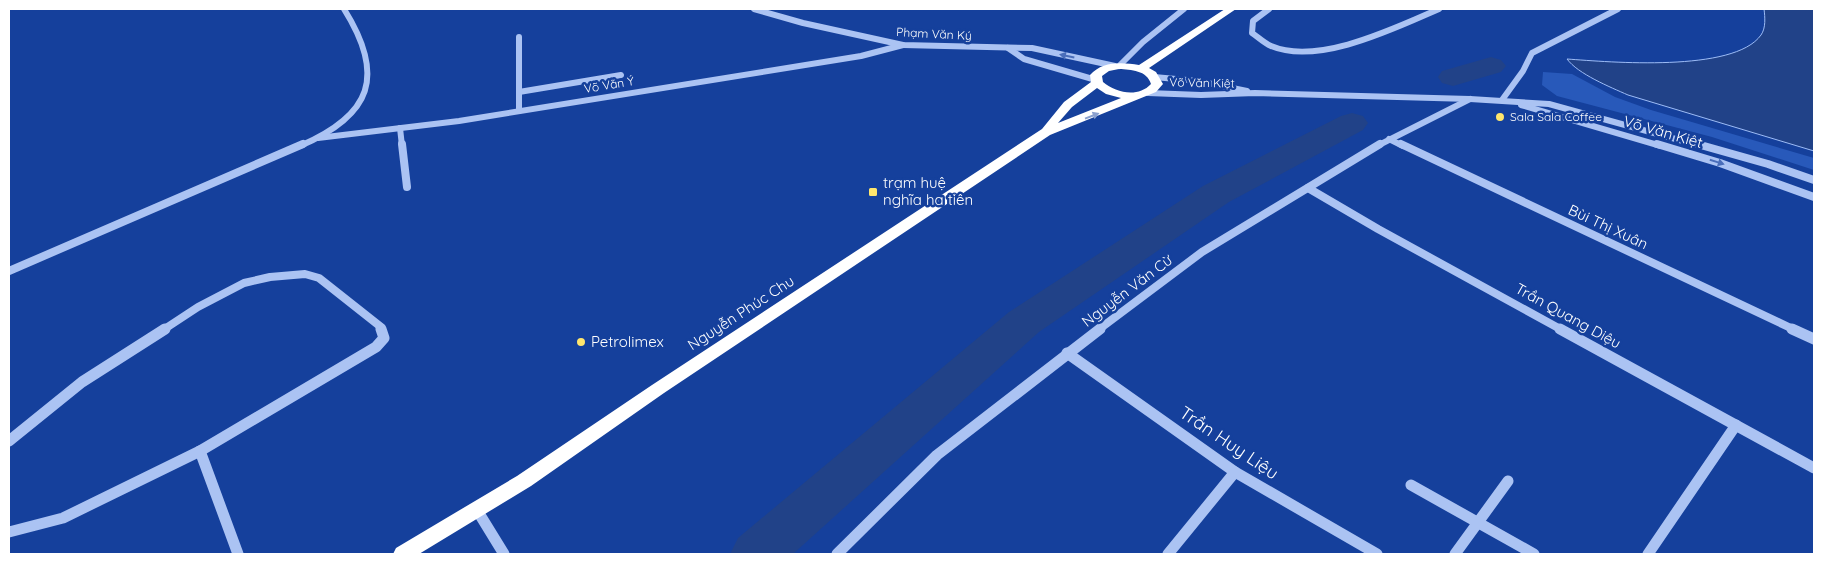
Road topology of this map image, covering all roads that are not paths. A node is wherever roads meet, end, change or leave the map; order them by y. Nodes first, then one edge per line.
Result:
1 (344, 9) edge
2 (754, 9) edge
3 (1184, 9) edge
4 (1231, 9) edge
5 (1269, 9) edge
6 (1439, 9) edge
7 (1618, 9) edge
8 (519, 37) dead end
9 (902, 45) junction
10 (1008, 48) junction
11 (1117, 66) junction
12 (1141, 69) junction
13 (621, 75) dead end
14 (1154, 76) junction
15 (1096, 81) junction
16 (519, 92) junction
17 (1255, 93) junction
18 (1142, 94) junction
19 (1470, 98) junction
20 (1502, 100) junction
21 (519, 111) junction
22 (400, 128) junction
23 (1046, 132) junction
24 (318, 138) junction
25 (1389, 139) junction
26 (1814, 180) edge
27 (407, 187) dead end
28 (1308, 188) junction
29 (1814, 196) edge
30 (9, 271) edge
31 (1814, 339) edge
32 (1067, 353) junction
33 (1736, 425) junction
34 (9, 441) edge
35 (200, 451) junction
36 (1814, 468) edge
37 (1235, 472) junction
38 (1508, 481) dead end
39 (1411, 485) dead end
40 (477, 510) junction
41 (1480, 523) junction
42 (9, 532) edge
43 (238, 554) edge
44 (404, 554) edge
45 (504, 554) edge
46 (839, 554) edge
47 (1168, 554) edge
48 (1377, 554) edge
49 (1456, 554) edge
50 (1534, 554) edge
51 (1648, 554) edge

1 - 24 street
2 - 9 street, Phạm Văn Ký
3 - 11 street
4 - 12 highway
5 - 6 street
7 - 20 street
8 - 16 street
9 - 10 street, Phạm Văn Ký
9 - 21 street, Võ Văn Ý
11 -> 10 street, Phạm Văn Ký
10 - 15 street
11 - 12 highway
11 - 15 highway, Nguyễn Phúc Chu
12 - 14 highway
13 - 16 street
14 - 17 street, Võ Văn Kiệt
14 - 18 highway
15 - 18 highway
15 - 23 highway, Nguyễn Phúc Chu
16 - 21 street
17 - 18 street, Võ Văn Kiệt
17 - 19 street, Võ Văn Kiệt
23 -> 18 highway, Nguyễn Phúc Chu
19 - 20 street, Võ Văn Kiệt
19 - 25 street, Nguyễn Văn Cừ
20 - 26 street, Võ Văn Kiệt
20 -> 29 street, Võ Văn Kiệt
21 - 22 street, Võ Văn Ý
22 - 24 street, Võ Văn Ý
22 - 27 street
23 - 40 highway, Nguyễn Phúc Chu
24 - 30 street
25 - 28 street, Nguyễn Văn Cừ
25 - 31 street, Bùi Thị Xuân
28 - 32 street, Nguyễn Văn Cừ
28 - 33 street, Trần Quang Diệu
32 - 37 street, Trần Huy Liệu
32 - 46 street, Nguyễn Văn Cừ
33 - 36 street, Trần Quang Diệu
33 - 51 street
34 - 35 street
35 - 42 street
35 - 43 street
37 - 47 street
37 - 48 street, Trần Huy Liệu
38 - 41 street
39 - 41 street
40 - 44 highway, Nguyễn Phúc Chu
40 - 45 street
41 - 49 street
41 - 50 street

